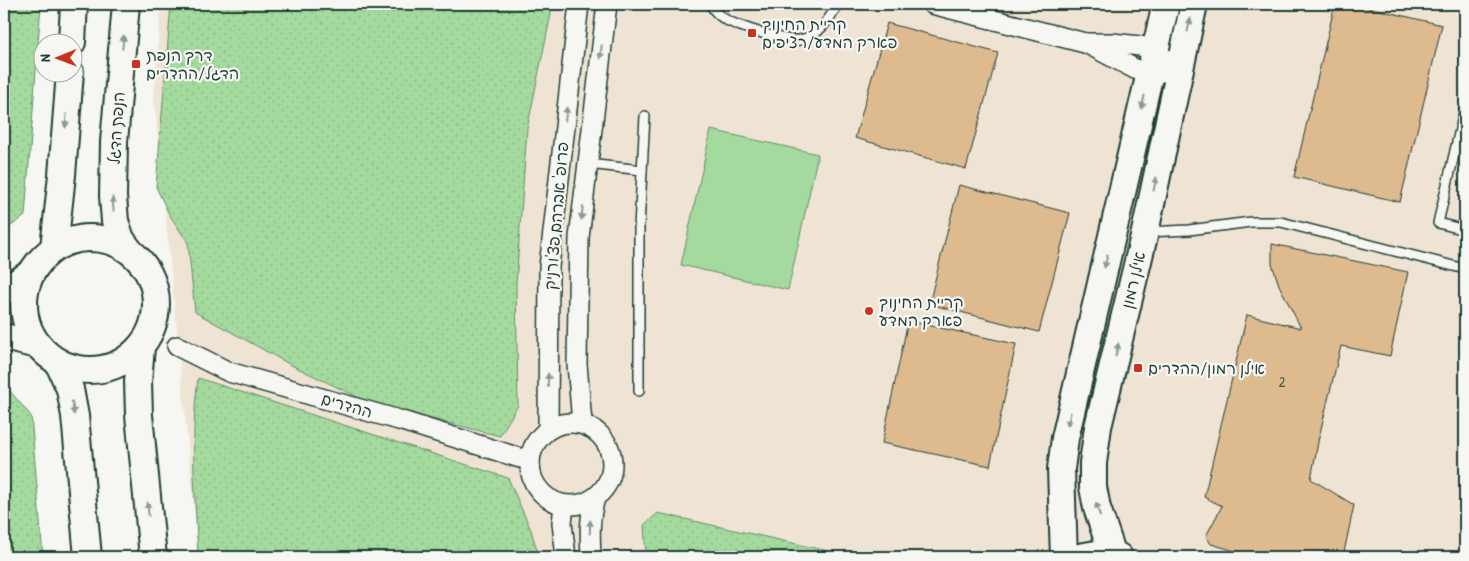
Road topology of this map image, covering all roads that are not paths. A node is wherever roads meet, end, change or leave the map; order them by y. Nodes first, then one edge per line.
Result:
1 (74, 4) edge
2 (126, 4) edge
3 (579, 4) edge
4 (607, 4) edge
5 (710, 4) edge
6 (838, 4) edge
7 (932, 4) edge
8 (1166, 4) edge
9 (1194, 4) edge
10 (73, 32) edge
11 (1153, 62) junction
12 (1178, 69) junction
13 (69, 82) edge
14 (1465, 108) edge
15 (645, 116) dead end
16 (588, 164) junction
17 (642, 170) junction
18 (1465, 230) edge
19 (1145, 232) junction
20 (54, 248) junction
21 (129, 250) junction
22 (1465, 269) edge
23 (31, 273) junction
24 (4, 291) edge
25 (4, 337) edge
26 (38, 345) junction
27 (177, 346) dead end
28 (141, 347) junction
29 (58, 362) junction
30 (639, 391) dead end
31 (582, 424) junction
32 (548, 429) junction
33 (520, 458) dead end
34 (595, 498) junction
35 (564, 505) junction
36 (1116, 556) edge
37 (88, 557) edge
38 (153, 557) edge
39 (566, 557) edge
40 (592, 557) edge
41 (1064, 557) edge
42 (1079, 557) edge

1 - 10 main road
21 -> 2 main road, הנפת הדגל
32 -> 3 street, פרופ' אברהם פצ'ורניק
4 -> 16 street, פרופ' אברהם פצ'ורניק
5 - 6 lane
7 - 11 street
8 - 11 main road, אילן רמון
12 -> 9 main road, אילן רמון
11 - 12 street
11 -> 41 main road, אילן רמון
19 -> 12 main road, אילן רמון
13 -> 20 main road
14 - 18 lane
15 - 17 lane
16 - 17 lane
16 -> 31 street, פרופ' אברהם פצ'ורניק
17 - 30 lane
19 - 22 lane
36 -> 19 main road, אילן רמון
20 - 21 main road
20 - 23 main road
21 - 28 main road
23 - 24 main road
23 - 26 main road
25 - 26 main road
26 - 29 main road
27 - 33 street, ההדרים
28 - 29 main road
38 -> 28 main road
29 -> 37 main road
31 - 32 street
31 - 34 street
32 - 35 street
34 - 35 street
40 -> 34 street
35 - 39 street
36 - 42 main road

